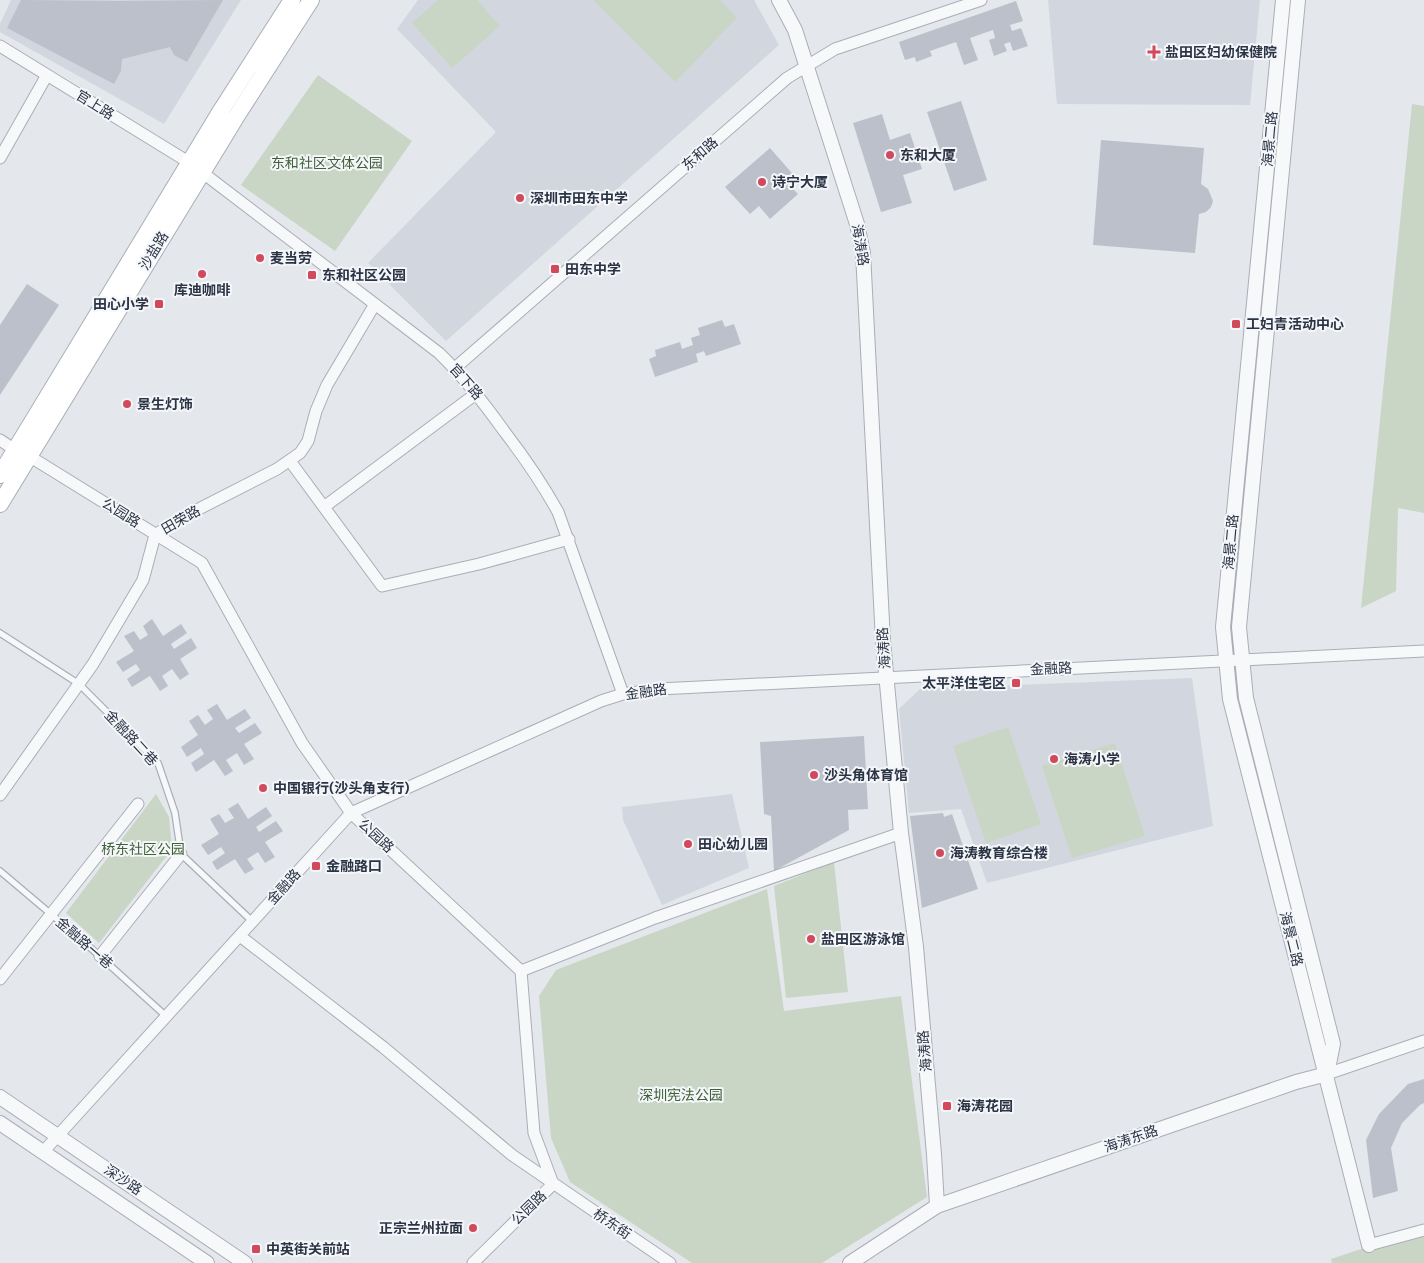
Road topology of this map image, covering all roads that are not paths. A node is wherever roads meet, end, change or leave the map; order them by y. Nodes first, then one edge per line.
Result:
1 (292, 0) edge
2 (311, 0) edge
3 (779, 0) edge
4 (981, 0) edge
5 (1283, 0) edge
6 (1298, 0) edge
7 (0, 46) edge
8 (806, 66) junction
9 (47, 75) junction
10 (0, 158) edge
11 (196, 168) junction
12 (375, 304) junction
13 (455, 368) junction
14 (477, 393) junction
15 (0, 440) edge
16 (22, 453) junction
17 (290, 461) junction
18 (0, 475) edge
19 (0, 504) edge
20 (324, 507) junction
21 (155, 535) junction
22 (569, 539) junction
23 (0, 633) edge
24 (1424, 651) edge
25 (1242, 660) junction
26 (1226, 661) junction
27 (887, 677) junction
28 (79, 684) junction
29 (624, 694) junction
30 (0, 795) edge
31 (138, 804) dead end
32 (351, 813) junction
33 (901, 833) junction
34 (181, 854) junction
35 (0, 871) edge
36 (51, 914) junction
37 (253, 922) junction
38 (240, 936) junction
39 (100, 956) junction
40 (520, 971) junction
41 (0, 978) edge
42 (167, 1016) junction
43 (1424, 1041) edge
44 (1327, 1074) junction
45 (0, 1097) edge
46 (0, 1123) edge
47 (57, 1135) junction
48 (43, 1152) junction
49 (554, 1184) junction
50 (937, 1206) junction
51 (1424, 1230) edge
52 (1369, 1246) joint
53 (207, 1263) edge
54 (245, 1263) edge
55 (473, 1263) edge
56 (670, 1263) edge
57 (850, 1263) edge

1 - 11 main road, 沙盐路
2 - 11 main road, 沙盐路
3 - 8 street, 海涛路
4 - 8 street, 东和路
5 - 26 street, 海景二路
6 - 25 street, 海景二路
7 - 9 street, 官上路
8 - 13 street, 东和路
8 - 27 street, 海涛路
9 - 10 street
9 - 11 street, 官上路
11 - 12 street, 官下路
11 - 16 main road, 沙盐路
12 - 13 street, 官下路
12 - 17 street, 田荣路
13 - 14 street, 官下路
14 - 20 street
14 - 22 street, 官下路
15 - 16 street, 公园路
16 - 18 main road, 沙盐路
16 - 19 main road, 沙盐路
16 - 21 street, 公园路
17 - 20 street
17 - 21 street, 田荣路
20 - 22 street
21 - 28 street, 田荣路
21 - 32 street, 公园路
22 - 29 street, 官下路
23 - 28 lane, 金融路二巷
24 - 25 street, 金融路
25 - 26 street, 金融路
25 - 44 street, 海景二路
26 - 27 street, 金融路
26 - 44 street, 海景二路
27 - 29 street, 金融路
27 - 33 street, 海涛路
28 - 30 street, 田荣路
28 - 34 lane, 金融路二巷
29 - 32 street, 金融路
31 - 36 street
32 - 37 street, 金融路
32 - 40 street, 公园路
33 - 40 street
33 - 50 street, 海涛路
34 - 37 lane
34 - 39 street
35 - 36 lane, 金融路一巷
36 - 39 lane, 金融路一巷
36 - 41 street
37 - 38 street, 金融路
38 - 42 street, 金融路
38 - 49 street, 桥东街
39 - 42 lane, 金融路一巷
40 - 49 street, 公园路
42 - 47 street, 金融路
43 - 44 street
44 - 50 street, 海涛东路
44 - 52 street, 海景二路
45 - 47 street, 深沙路
46 - 48 street, 深沙路
47 - 48 street, 金融路
47 - 54 street, 深沙路
48 - 53 street, 深沙路
49 - 55 street, 公园路
49 - 56 street, 桥东街
50 - 57 street
51 - 52 street

